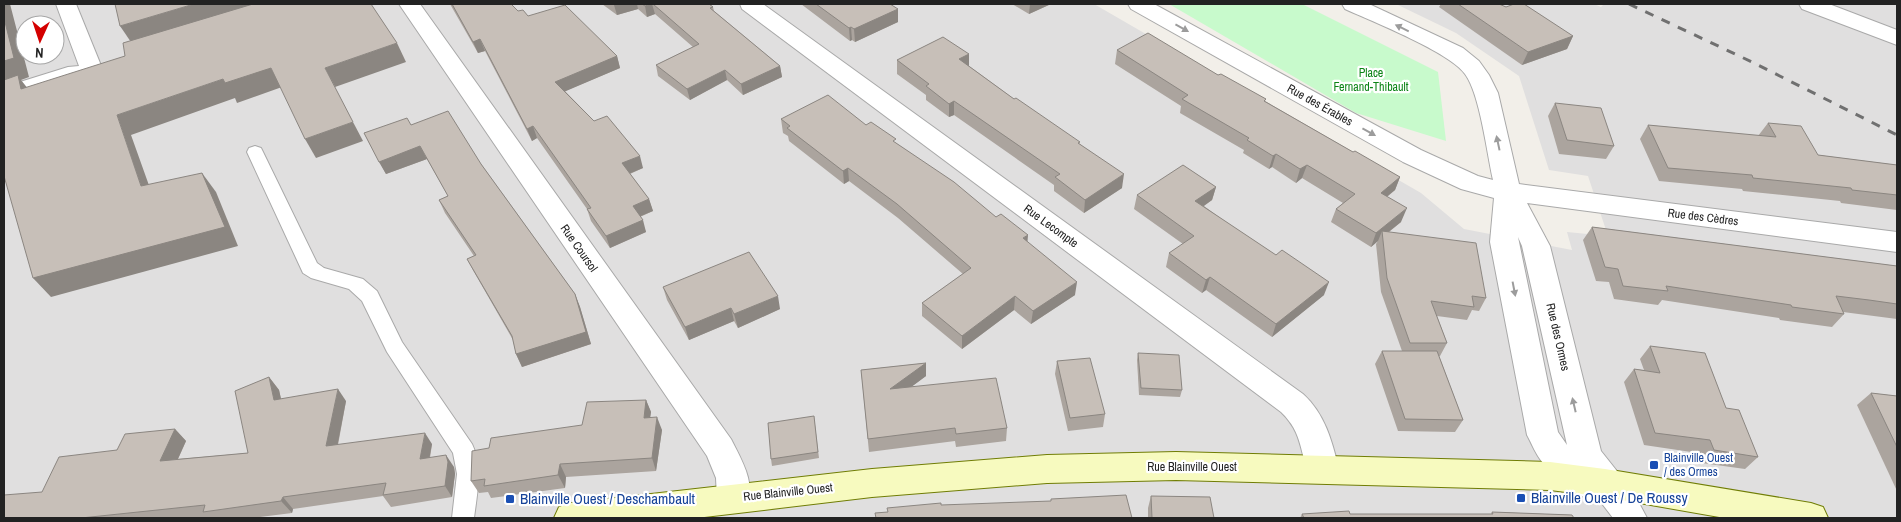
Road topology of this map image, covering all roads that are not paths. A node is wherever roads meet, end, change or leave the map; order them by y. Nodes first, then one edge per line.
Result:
1 (66, 4) edge
2 (409, 4) edge
3 (750, 4) edge
4 (1139, 4) edge
5 (1353, 4) edge
6 (1810, 4) edge
7 (1897, 38) edge
8 (4, 95) edge
9 (255, 152) dead end
10 (1508, 191) junction
11 (1897, 242) edge
12 (1322, 469) junction
13 (1594, 481) junction
14 (734, 498) junction
15 (463, 518) edge
16 (571, 518) edge
17 (1628, 518) edge
18 (1811, 518) edge

1 - 8 street
2 - 14 street, Rue Coursol
3 - 12 street, Rue Lecompte
4 -> 10 street, Rue des Érables
10 -> 5 street, Rue des Ormes
6 - 7 street
9 - 15 lane
10 - 11 street, Rue des Cèdres
10 - 13 street, Rue des Ormes
12 - 13 street, Rue Blainville Ouest
12 - 14 street, Rue Blainville Ouest
13 - 17 street, Rue des Ormes
13 - 18 street, Rue Blainville Ouest
14 - 16 street, Rue Blainville Ouest

